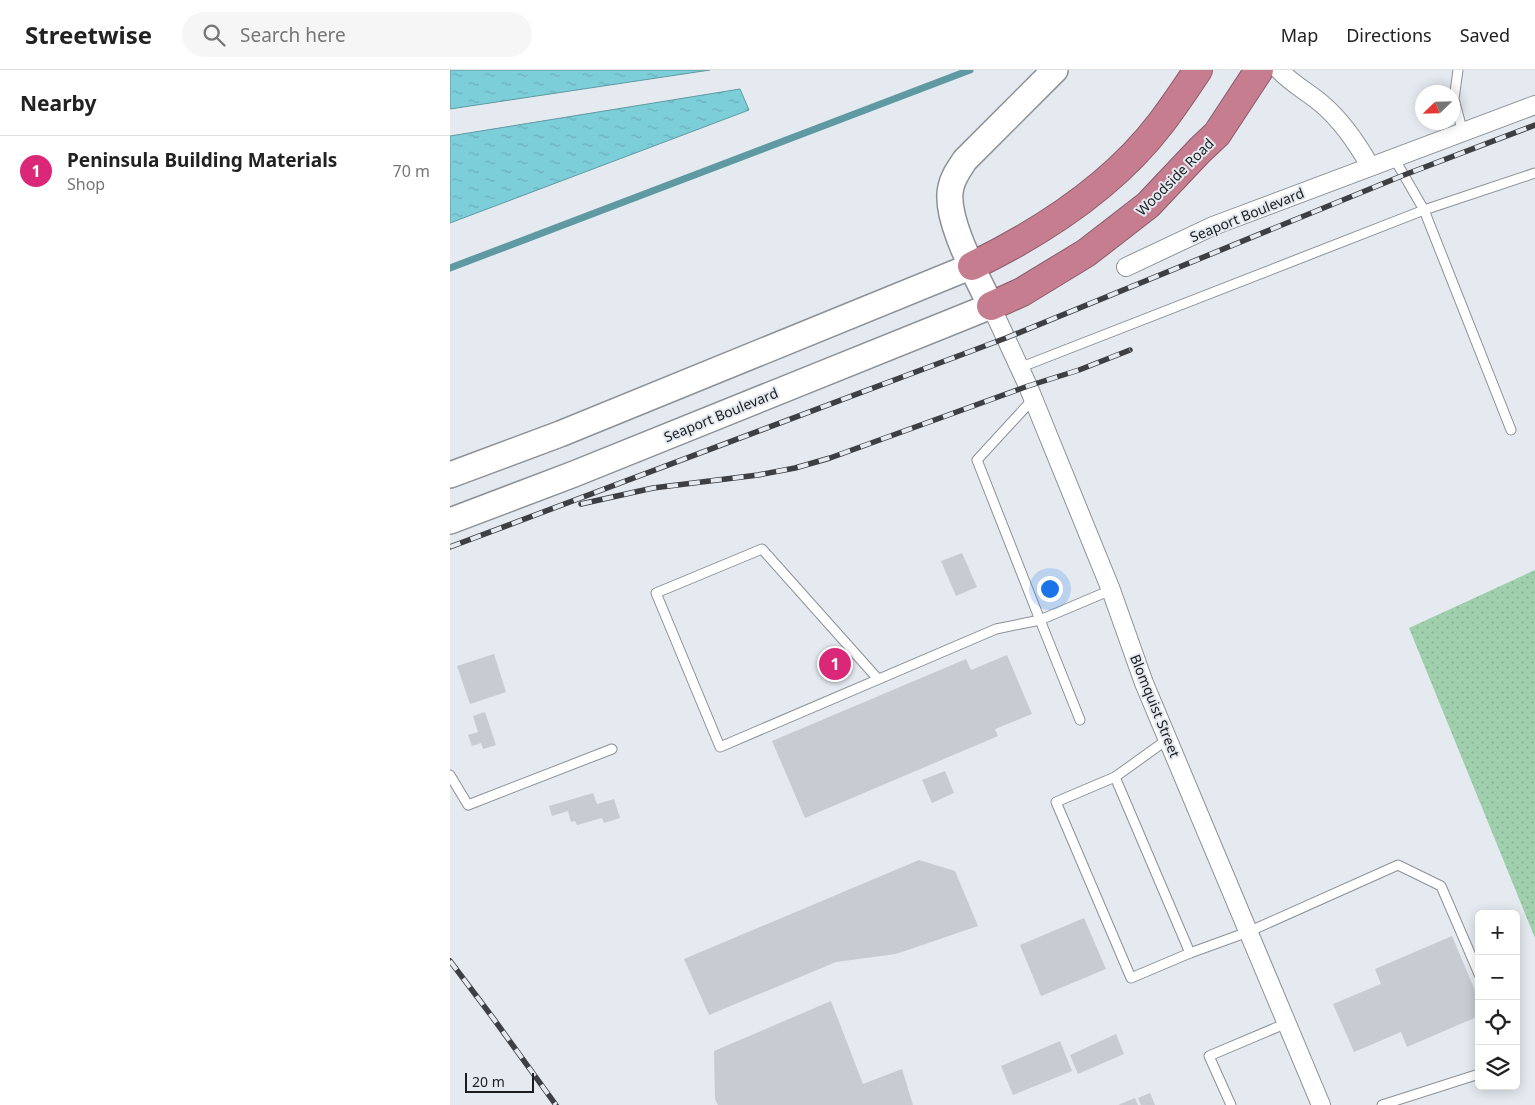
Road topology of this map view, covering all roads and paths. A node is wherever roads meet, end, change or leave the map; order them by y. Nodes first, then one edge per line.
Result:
1 (1055, 70) edge
2 (1198, 70) edge
3 (1259, 70) edge
4 (1279, 70) edge
5 (1458, 70) edge
6 (1535, 105) edge
7 (1463, 133) junction
8 (1394, 158) junction
9 (1370, 166) junction
10 (1535, 174) edge
11 (1424, 210) junction
12 (972, 266) junction
13 (1126, 267) dead end
14 (991, 306) junction
15 (1019, 368) junction
16 (1033, 399) junction
17 (1511, 430) dead end
18 (450, 475) edge
19 (450, 521) edge
20 (1111, 590) junction
21 (1040, 620) junction
22 (878, 679) junction
23 (1080, 720) dead end
24 (1168, 740) junction
25 (612, 749) dead end
26 (450, 775) edge
27 (1115, 778) junction
28 (1248, 932) junction
29 (1190, 953) junction
30 (1475, 965) edge
31 (1287, 1023) junction
32 (1475, 1075) edge
33 (1231, 1105) edge
34 (1321, 1105) edge
35 (1382, 1105) edge

1 - 12 main road
2 - 12 highway
3 - 14 highway, Woodside Road
4 - 9 street
5 - 7 lane
6 - 7 street, Seaport Boulevard
7 - 8 street, Seaport Boulevard
8 - 9 street, Seaport Boulevard
8 - 11 lane
9 - 13 street, Seaport Boulevard
10 - 11 lane
11 - 15 lane
11 - 17 lane
12 - 14 main road
12 - 18 main road
14 - 15 street, Blomquist Street
14 - 19 main road, Seaport Boulevard
15 - 16 street, Blomquist Street
16 - 20 street, Blomquist Street
16 - 21 lane
20 - 21 lane
20 - 24 street, Blomquist Street
21 - 22 lane
21 - 23 lane
22 - 22 lane
24 - 27 lane
24 - 28 street, Blomquist Street
25 - 26 lane
27 - 29 lane
27 - 29 lane
28 - 29 lane
28 - 30 lane
28 - 31 street, Blomquist Street
31 - 33 lane
31 - 34 street, Blomquist Street
32 - 35 lane

